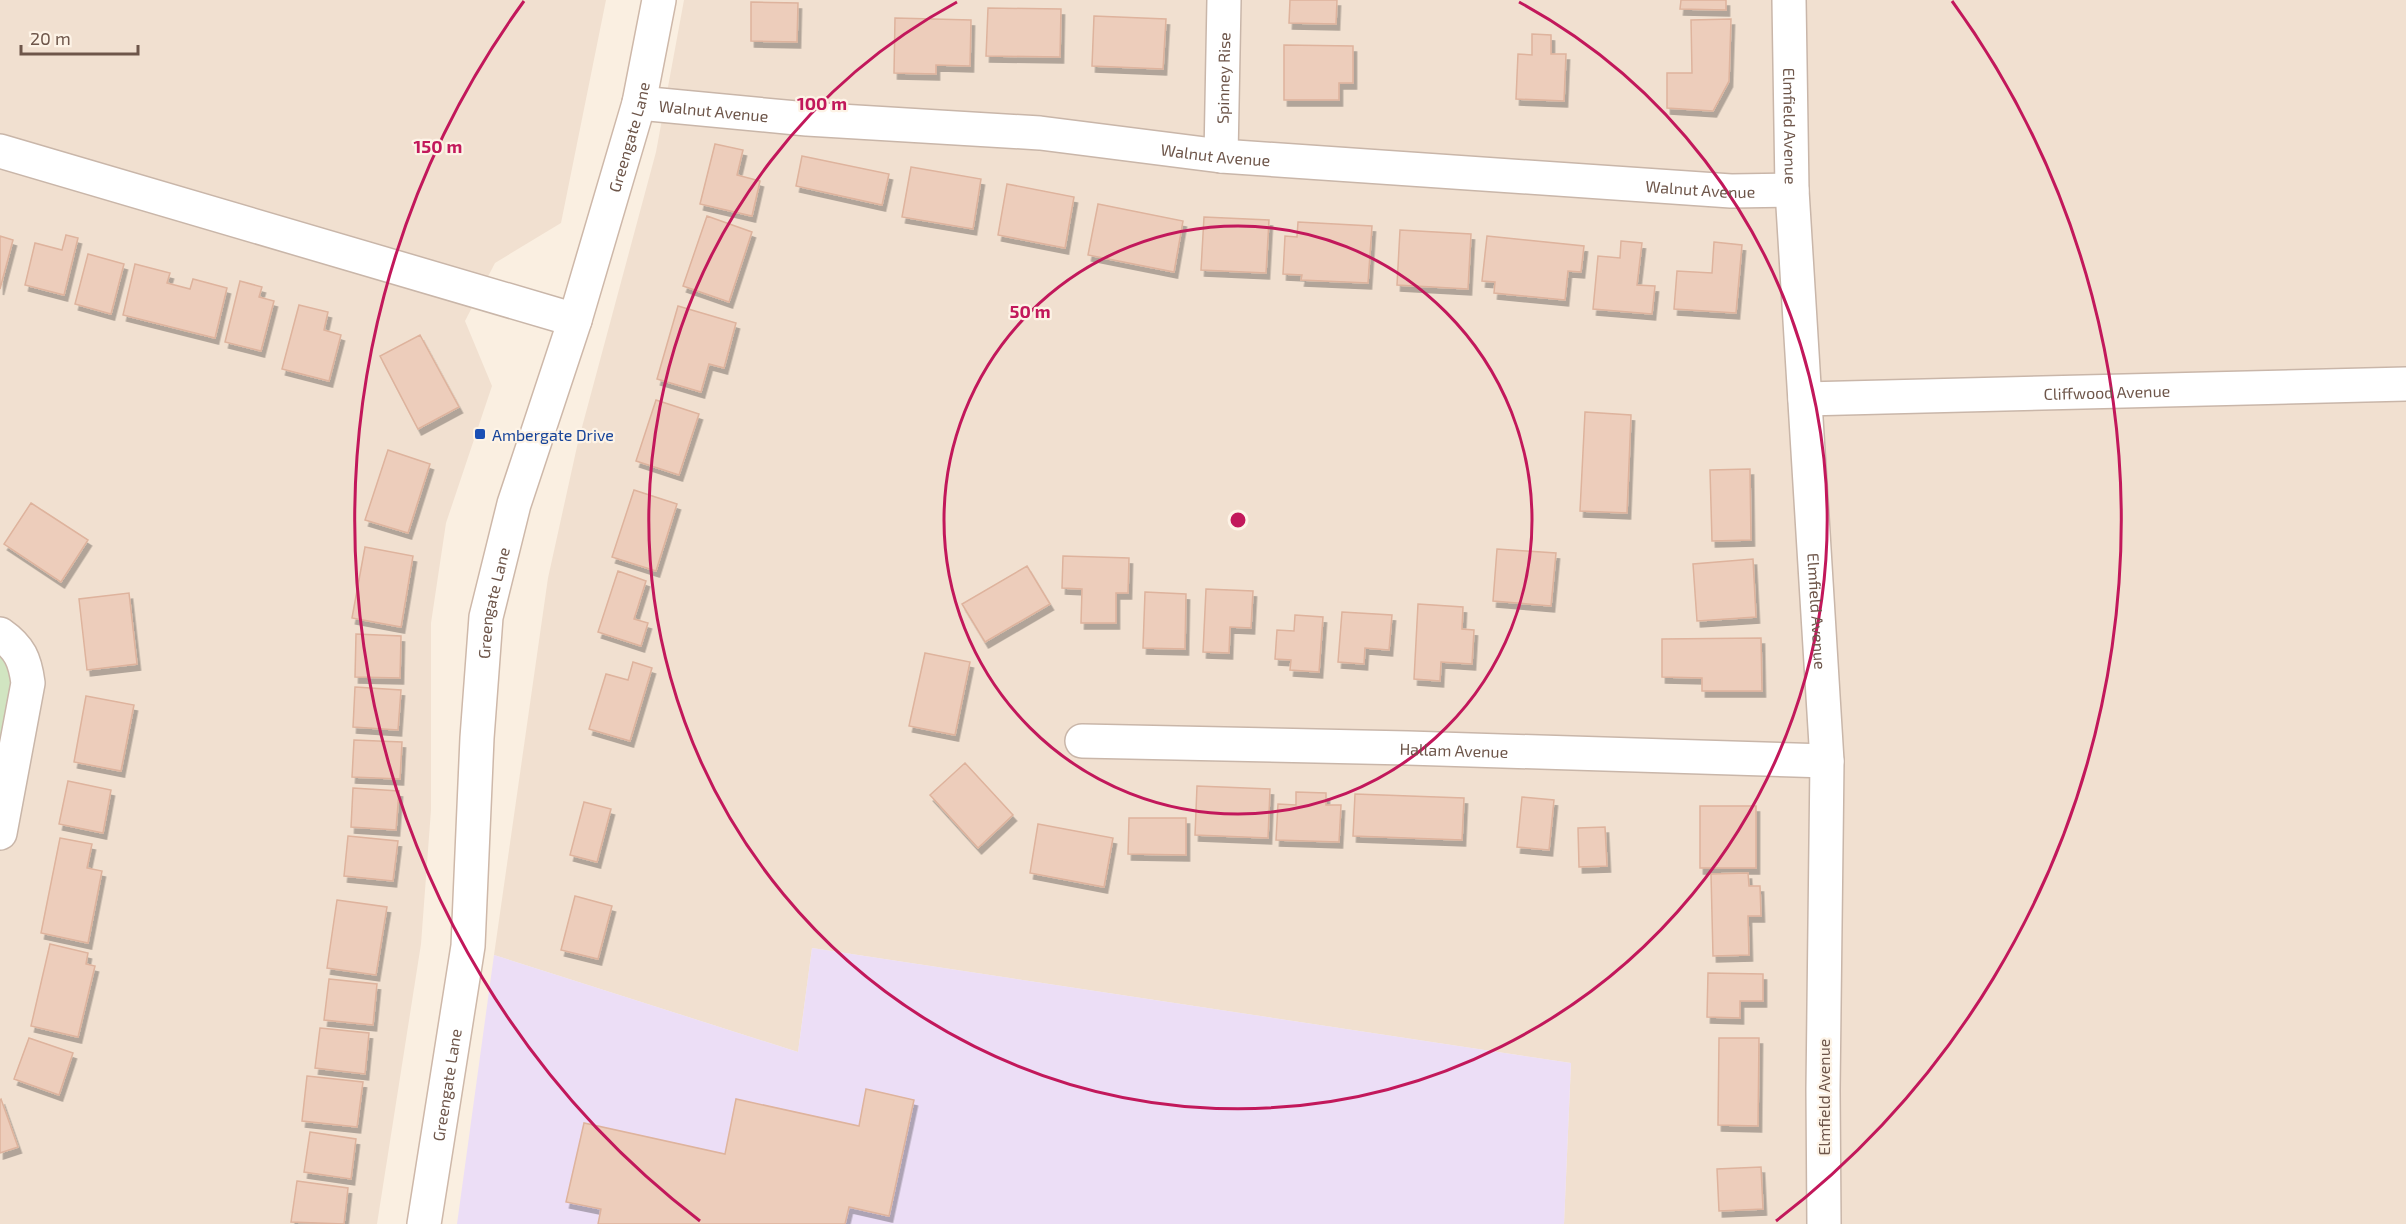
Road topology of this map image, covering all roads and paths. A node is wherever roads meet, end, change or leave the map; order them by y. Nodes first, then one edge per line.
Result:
1 (659, 0) edge
2 (1224, 0) edge
3 (1789, 0) edge
4 (639, 103) junction
5 (0, 151) edge
6 (1221, 156) junction
7 (1792, 190) junction
8 (575, 320) junction
9 (2406, 384) edge
10 (1805, 399) junction
11 (0, 634) edge
12 (1082, 741) dead end
13 (1827, 761) junction
14 (0, 833) edge
15 (424, 1224) edge
16 (1824, 1224) edge

1 - 4 street, Greengate Lane
2 - 6 street, Spinney Rise
3 - 7 street, Elmfield Avenue
4 - 6 street, Walnut Avenue
4 - 8 street, Greengate Lane
5 - 8 street
6 - 7 street, Walnut Avenue
7 - 10 street, Elmfield Avenue
8 - 15 street, Greengate Lane
9 - 10 street, Cliffwood Avenue
10 - 13 street, Elmfield Avenue
11 - 14 street
12 - 13 street, Hallam Avenue
13 - 16 street, Elmfield Avenue

